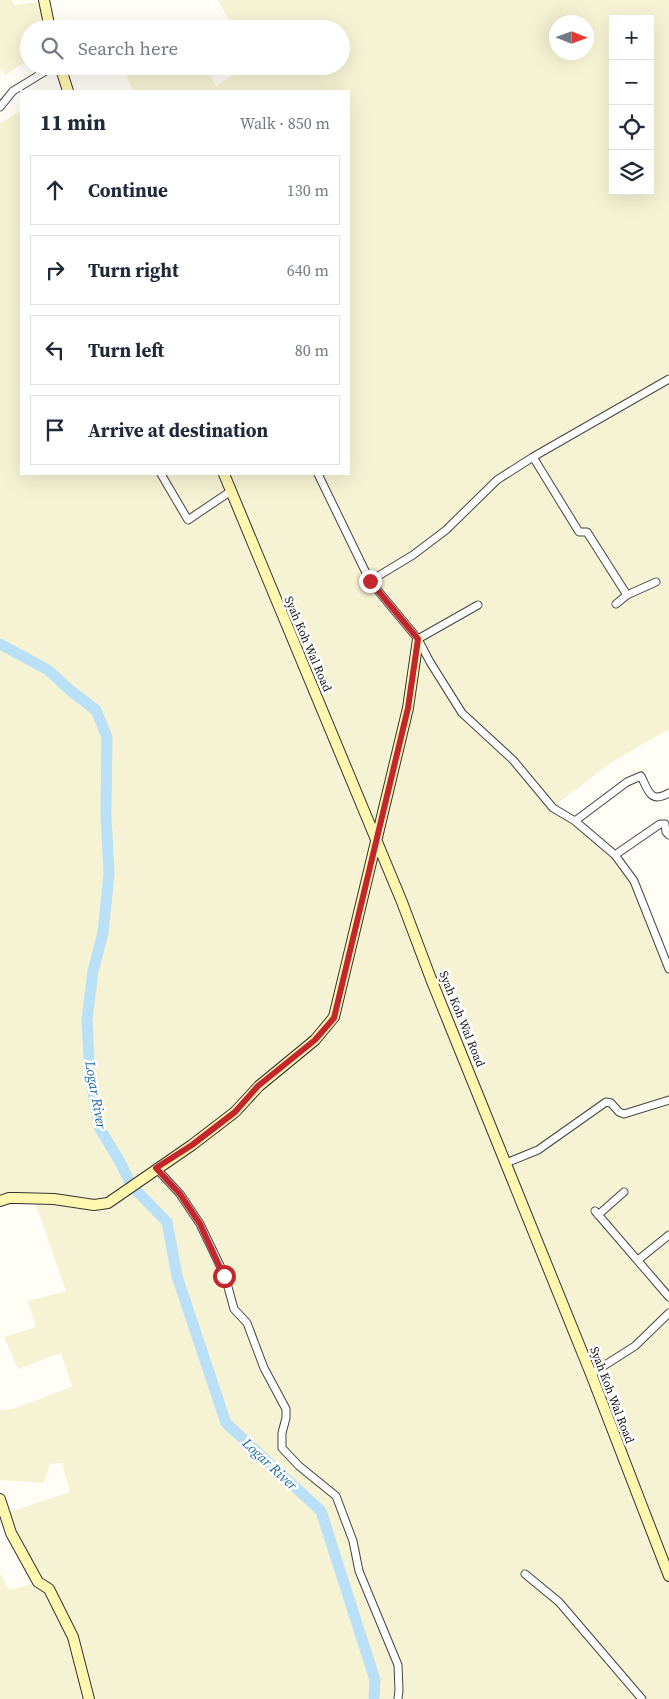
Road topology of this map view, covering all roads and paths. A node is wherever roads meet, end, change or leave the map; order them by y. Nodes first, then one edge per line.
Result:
1 (44, 0) edge
2 (48, 20) edge
3 (39, 75) edge
4 (63, 75) edge
5 (68, 90) edge
6 (0, 107) edge
7 (669, 379) edge
8 (533, 457) junction
9 (162, 475) edge
10 (224, 475) edge
11 (318, 475) edge
12 (231, 491) junction
13 (370, 581) junction
14 (656, 582) dead end
15 (627, 595) junction
16 (616, 604) dead end
17 (478, 605) dead end
18 (418, 639) junction
19 (669, 793) edge
20 (574, 821) junction
21 (669, 835) edge
22 (377, 840) junction
23 (614, 855) junction
24 (666, 951) edge
25 (669, 969) edge
26 (669, 1100) edge
27 (506, 1163) junction
28 (156, 1168) junction
29 (624, 1192) dead end
30 (0, 1201) edge
31 (669, 1234) edge
32 (638, 1260) junction
33 (669, 1297) edge
34 (669, 1313) edge
35 (591, 1374) junction
36 (0, 1500) edge
37 (524, 1574) dead end
38 (669, 1576) edge
39 (89, 1699) edge
40 (398, 1699) edge
41 (642, 1699) edge

1 - 2 street
3 - 6 street
4 - 5 street
7 - 8 street
8 - 13 street
8 - 15 street
9 - 12 street
10 - 12 street, Syah Koh Wal Road
11 - 13 street
12 - 22 street, Syah Koh Wal Road
13 - 18 street
14 - 15 street
15 - 16 street
17 - 18 street
18 - 20 street
18 - 22 street
19 - 20 street
20 - 23 street
21 - 23 street
22 - 27 street, Syah Koh Wal Road
22 - 28 street
23 - 24 street
24 - 25 street
26 - 27 street
27 - 35 street, Syah Koh Wal Road
28 - 30 street
28 - 40 street
29 - 32 street
31 - 32 street
32 - 33 street
34 - 35 street
35 - 38 street, Syah Koh Wal Road
36 - 39 street
37 - 41 street

